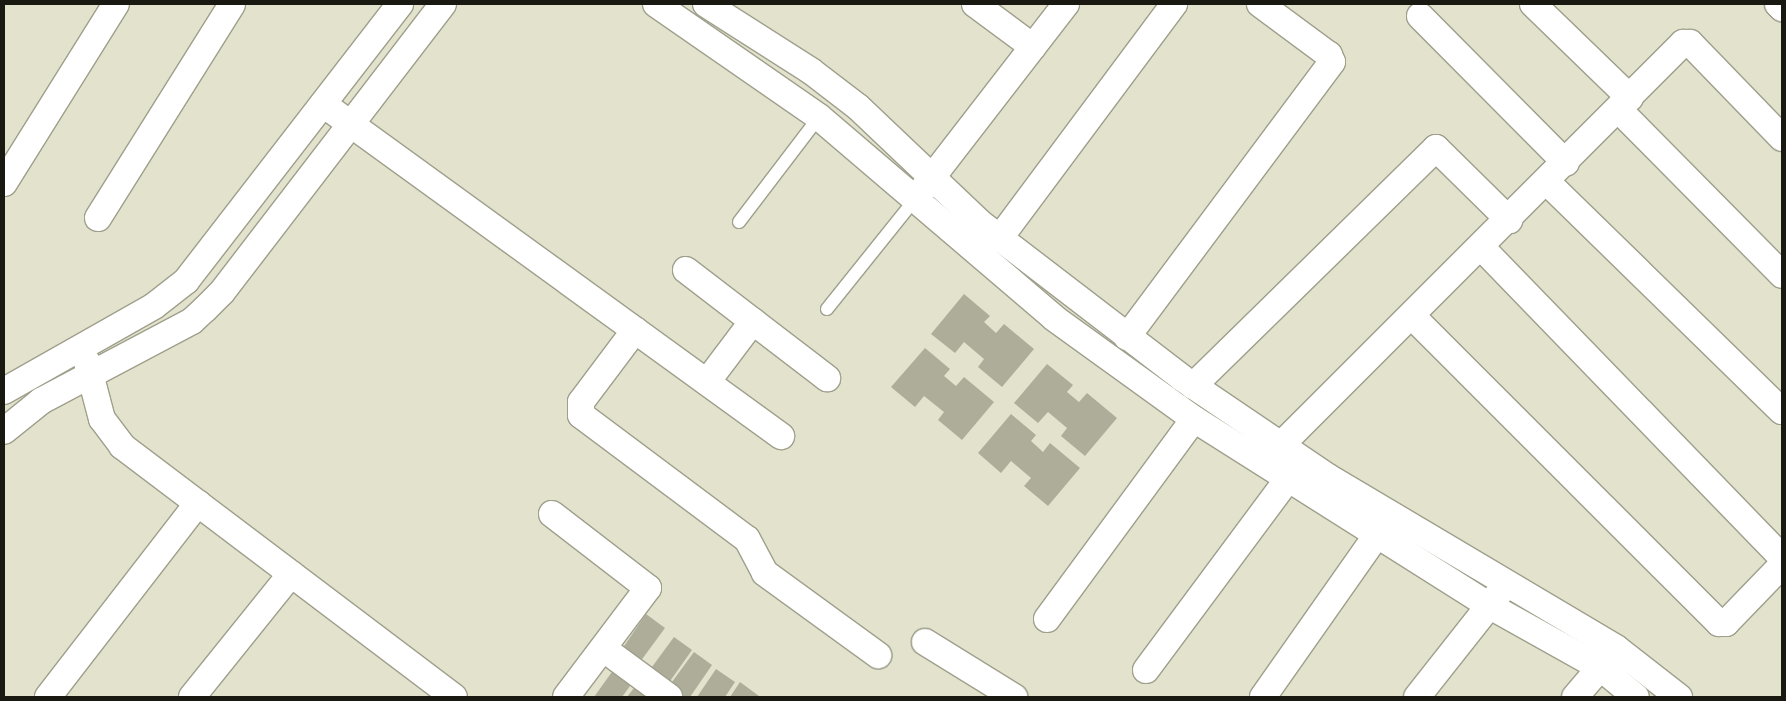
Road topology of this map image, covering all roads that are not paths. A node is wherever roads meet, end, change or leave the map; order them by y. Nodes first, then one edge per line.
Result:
1 (116, 4) edge
2 (232, 4) edge
3 (400, 4) edge
4 (443, 4) edge
5 (656, 4) edge
6 (706, 4) edge
7 (975, 4) edge
8 (1066, 4) edge
9 (1174, 4) edge
10 (1260, 4) edge
11 (1533, 4) edge
12 (1778, 4) edge
13 (1782, 8) edge
14 (1420, 16) dead end
15 (1033, 47) junction
16 (323, 104) junction
17 (1624, 104) junction
18 (819, 117) junction
19 (350, 124) junction
20 (1782, 138) edge
21 (1566, 162) junction
22 (933, 177) junction
23 (1547, 182) junction
24 (4, 183) edge
25 (916, 198) junction
26 (243, 207) junction
27 (98, 218) dead end
28 (1509, 220) junction
29 (739, 222) dead end
30 (270, 229) junction
31 (1000, 238) junction
32 (1482, 248) junction
33 (686, 270) dead end
34 (1782, 275) edge
35 (1072, 294) junction
36 (827, 309) dead end
37 (1413, 316) junction
38 (1054, 318) junction
39 (753, 321) junction
40 (635, 330) junction
41 (1127, 337) junction
42 (84, 344) junction
43 (90, 377) junction
44 (827, 378) dead end
45 (707, 382) junction
46 (1193, 386) junction
47 (4, 391) edge
48 (1782, 411) edge
49 (1194, 419) junction
50 (4, 431) edge
51 (781, 436) dead end
52 (1281, 445) junction
53 (1287, 480) junction
54 (198, 504) junction
55 (552, 514) dead end
56 (1376, 536) junction
57 (1782, 558) edge
58 (1782, 566) edge
59 (291, 574) junction
60 (1504, 584) junction
61 (1490, 606) junction
62 (1047, 619) dead end
63 (925, 642) dead end
64 (1616, 648) junction
65 (604, 649) junction
66 (878, 655) dead end
67 (1601, 668) junction
68 (1146, 670) dead end
69 (48, 697) edge
70 (192, 697) edge
71 (454, 697) edge
72 (566, 697) edge
73 (669, 697) edge
74 (1014, 697) edge
75 (1263, 697) edge
76 (1417, 697) edge
77 (1575, 697) edge
78 (1636, 697) edge
79 (1680, 697) edge

1 - 24 street
2 - 27 street
3 - 16 street
4 - 19 street
5 - 18 street
6 - 22 street
7 - 15 street
8 - 15 street
9 - 31 street
10 - 41 street
11 - 17 street
12 - 13 street
14 - 21 street
15 - 22 street
16 - 19 street
16 - 26 street
17 - 20 street
17 - 21 street
17 - 34 street
18 - 25 street
18 - 29 lane
19 - 30 street
19 - 40 street
21 - 23 street
22 - 25 street
22 - 31 street
23 - 28 street
23 - 48 street
25 - 36 lane
25 - 38 street
26 - 30 street
26 - 42 street
28 - 32 street
28 - 46 street
30 - 43 street
31 - 35 street
32 - 37 street
32 - 57 street
33 - 39 street
35 - 38 street
35 - 41 street
37 - 52 street
37 - 58 street
38 - 49 street
39 - 44 street
39 - 45 street
40 - 45 street
40 - 66 street
41 - 46 street
42 - 43 street
42 - 47 street
43 - 50 street
43 - 54 street
45 - 51 street
46 - 52 street
49 - 53 street
49 - 62 street
52 - 60 street
53 - 56 street
53 - 68 street
54 - 59 street
54 - 69 street
55 - 65 street
56 - 61 street
56 - 75 street
59 - 70 street
59 - 71 street
60 - 61 street
60 - 64 street
61 - 67 street
61 - 76 street
63 - 74 street
64 - 67 street
64 - 79 street
65 - 72 street
65 - 73 street
67 - 77 street
67 - 78 street

